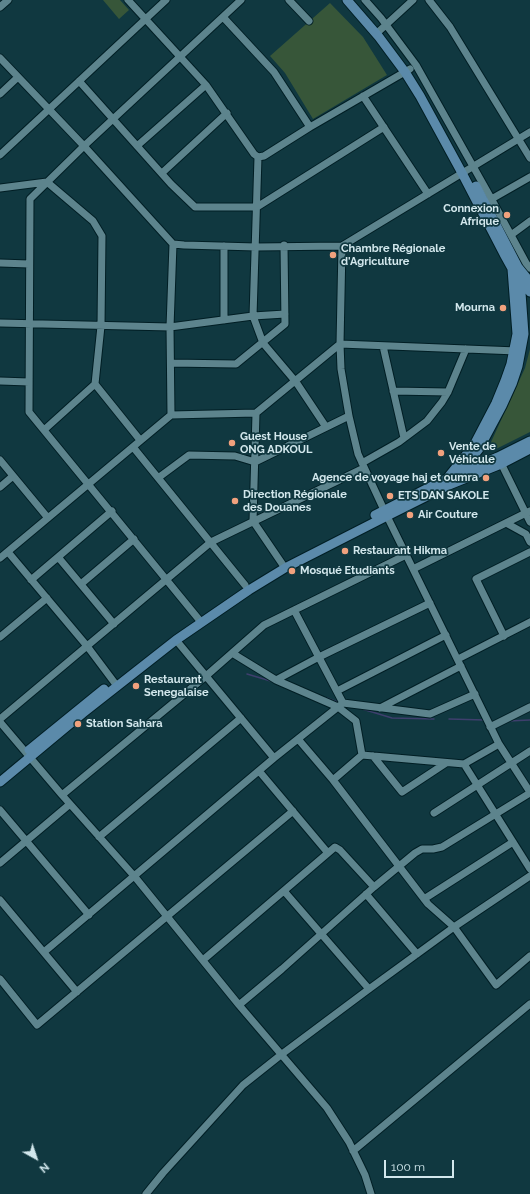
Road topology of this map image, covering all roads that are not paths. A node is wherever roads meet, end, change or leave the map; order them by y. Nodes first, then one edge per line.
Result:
1 (8, 0) edge
2 (128, 0) edge
3 (166, 0) edge
4 (241, 0) edge
5 (289, 0) edge
6 (413, 0) edge
7 (429, 0) edge
8 (355, 1) edge
9 (0, 7) edge
10 (223, 17) junction
11 (146, 19) junction
12 (308, 20) dead end
13 (381, 30) junction
14 (180, 56) junction
15 (0, 58) edge
16 (407, 70) junction
17 (18, 77) junction
18 (79, 81) junction
19 (206, 85) junction
20 (0, 94) edge
21 (363, 96) junction
22 (48, 110) junction
23 (227, 114) junction
24 (113, 119) junction
25 (310, 127) junction
26 (384, 127) junction
27 (530, 132) edge
28 (518, 140) junction
29 (84, 146) junction
30 (137, 146) junction
31 (0, 155) edge
32 (258, 157) junction
33 (530, 158) edge
34 (468, 170) junction
35 (162, 173) junction
36 (530, 176) edge
37 (47, 182) junction
38 (0, 188) edge
39 (428, 194) junction
40 (486, 203) junction
41 (257, 207) junction
42 (530, 221) edge
43 (511, 235) junction
44 (172, 244) junction
45 (224, 246) junction
46 (284, 246) junction
47 (342, 246) junction
48 (256, 247) junction
49 (0, 263) edge
50 (29, 264) junction
51 (523, 265) edge
52 (520, 279) junction
53 (530, 282) edge
54 (530, 292) edge
55 (285, 314) junction
56 (253, 316) junction
57 (224, 320) junction
58 (0, 323) edge
59 (29, 324) junction
60 (101, 326) junction
61 (170, 327) junction
62 (263, 343) junction
63 (340, 344) junction
64 (383, 346) junction
65 (466, 349) junction
66 (518, 351) junction
67 (170, 363) junction
68 (0, 381) edge
69 (29, 382) junction
70 (296, 382) junction
71 (95, 384) junction
72 (393, 391) junction
73 (448, 392) junction
74 (256, 413) junction
75 (171, 414) junction
76 (349, 416) junction
77 (326, 427) junction
78 (44, 430) junction
79 (404, 438) junction
80 (140, 440) junction
81 (530, 441) edge
82 (133, 447) junction
83 (530, 449) edge
84 (474, 451) junction
85 (0, 460) edge
86 (496, 461) junction
87 (255, 462) junction
88 (363, 466) junction
89 (458, 474) junction
90 (13, 476) junction
91 (158, 478) junction
92 (448, 482) junction
93 (89, 484) junction
94 (0, 487) edge
95 (112, 512) junction
96 (528, 512) edge
97 (385, 513) junction
98 (48, 518) junction
99 (253, 521) junction
100 (530, 522) edge
101 (506, 523) junction
102 (528, 532) edge
103 (134, 539) junction
104 (211, 542) junction
105 (530, 542) edge
106 (8, 552) junction
107 (530, 552) edge
108 (406, 555) junction
109 (58, 557) junction
110 (0, 558) edge
111 (283, 565) junction
112 (413, 569) junction
113 (32, 580) junction
114 (167, 580) junction
115 (81, 584) junction
116 (245, 585) junction
117 (47, 598) junction
118 (430, 603) junction
119 (294, 610) junction
120 (200, 620) junction
121 (530, 622) edge
122 (114, 624) junction
123 (446, 635) junction
124 (504, 636) junction
125 (0, 637) edge
126 (176, 640) junction
127 (87, 646) junction
128 (160, 650) junction
129 (232, 653) junction
130 (319, 657) junction
131 (460, 662) junction
132 (206, 676) junction
133 (276, 680) junction
134 (116, 684) junction
135 (337, 691) junction
136 (475, 694) junction
137 (341, 705) junction
138 (530, 707) edge
139 (380, 708) junction
140 (241, 718) junction
141 (0, 720) edge
142 (490, 727) junction
143 (298, 739) junction
144 (499, 744) junction
145 (530, 751) edge
146 (28, 754) junction
147 (362, 755) junction
148 (373, 756) junction
149 (274, 758) junction
150 (446, 763) junction
151 (511, 763) junction
152 (464, 764) junction
153 (259, 771) junction
154 (0, 774) edge
155 (333, 780) junction
156 (0, 782) edge
157 (477, 785) junction
158 (530, 792) edge
159 (62, 795) junction
160 (70, 804) junction
161 (0, 810) edge
162 (293, 811) junction
163 (434, 812) dead end
164 (496, 814) junction
165 (99, 837) junction
166 (26, 841) junction
167 (513, 842) junction
168 (328, 853) junction
169 (0, 863) edge
170 (398, 866) junction
171 (530, 869) edge
172 (530, 876) edge
173 (135, 877) junction
174 (374, 887) junction
175 (284, 891) junction
176 (366, 894) junction
177 (424, 898) junction
178 (1, 902) edge
179 (89, 915) junction
180 (167, 916) junction
181 (454, 927) junction
182 (321, 934) junction
183 (44, 952) junction
184 (417, 954) junction
185 (530, 956) edge
186 (203, 960) junction
187 (0, 979) edge
188 (369, 989) junction
189 (77, 992) junction
190 (530, 1004) edge
191 (240, 1005) junction
192 (282, 1054) junction
193 (353, 1151) junction
194 (146, 1194) edge
195 (371, 1194) edge

1 - 9 street
2 - 11 street
3 - 11 street
4 - 10 street
5 - 12 street
6 - 13 street
7 - 28 street
8 - 13 main road
10 - 14 street
10 - 25 street
11 - 14 street
11 - 18 street
13 - 16 main road
13 - 34 street
14 - 19 street
14 - 24 street
15 - 17 street
16 - 21 street
16 - 34 main road
17 - 20 street
17 - 22 street
18 - 22 street
18 - 24 street
19 - 23 street
19 - 30 street
21 - 25 street
21 - 26 street
22 - 29 street
22 - 31 street
23 - 32 street
23 - 35 street
24 - 29 street
24 - 30 street
25 - 32 street
26 - 39 street
26 - 41 street
27 - 28 street
28 - 33 street
28 - 34 street
29 - 37 street
29 - 44 street
30 - 35 street
32 - 41 street
34 - 39 street
34 - 40 main road
35 - 41 street
36 - 40 street
37 - 38 street
37 - 50 street
37 - 60 street
39 - 47 street
40 - 43 street
40 - 51 main road
41 - 48 street
42 - 43 street
43 - 51 street
44 - 45 street
44 - 61 street
45 - 48 street
45 - 57 street
46 - 47 street
46 - 48 street
46 - 55 street
47 - 63 street
48 - 56 street
49 - 50 street
50 - 59 street
51 - 52 main road
51 - 53 main road
51 - 66 main road
52 - 54 main road
52 - 66 main road
55 - 56 street
55 - 62 street
56 - 57 street
56 - 62 street
57 - 61 street
58 - 59 street
59 - 60 street
59 - 69 street
60 - 61 street
60 - 71 street
61 - 67 street
62 - 67 street
62 - 70 street
63 - 64 street
63 - 70 street
63 - 76 street
64 - 65 street
64 - 72 street
65 - 66 street
65 - 73 street
66 - 84 main road
67 - 75 street
68 - 69 street
69 - 78 street
70 - 74 street
70 - 77 street
71 - 78 street
71 - 80 street
72 - 73 street
72 - 79 street
73 - 79 street
74 - 75 street
74 - 87 street
75 - 80 street
76 - 77 street
76 - 88 street
77 - 87 street
78 - 93 street
79 - 88 street
80 - 82 street
81 - 86 main road
82 - 91 street
82 - 93 street
83 - 86 main road
84 - 86 main road
84 - 89 main road
84 - 92 main road
85 - 90 street
86 - 89 main road
86 - 92 main road
86 - 96 street
87 - 91 street
87 - 99 street
88 - 97 street
88 - 99 street
89 - 92 main road
90 - 94 street
90 - 98 street
91 - 104 street
92 - 97 main road
92 - 97 main road
93 - 95 street
93 - 98 street
95 - 103 street
95 - 109 street
96 - 100 street
96 - 101 street
97 - 108 street
97 - 111 main road
98 - 106 street
99 - 104 street
99 - 111 street
101 - 102 street
101 - 112 street
102 - 105 street
103 - 114 street
103 - 115 street
104 - 114 street
104 - 116 street
106 - 110 street
106 - 113 street
107 - 124 street
108 - 112 street
108 - 119 street
109 - 113 street
109 - 115 street
111 - 116 main road
111 - 120 main road
112 - 118 street
113 - 117 street
114 - 120 street
114 - 122 street
115 - 122 street
116 - 120 main road
117 - 125 street
117 - 127 street
118 - 123 street
118 - 130 street
119 - 129 street
119 - 130 street
120 - 126 main road
120 - 128 main road
121 - 124 street
122 - 127 street
123 - 131 street
123 - 135 street
124 - 131 street
126 - 128 main road
126 - 132 street
127 - 134 street
127 - 141 street
128 - 134 main road
129 - 132 street
129 - 133 street
130 - 133 street
130 - 135 street
131 - 136 street
131 - 139 street
132 - 140 street
132 - 159 street
133 - 137 street
134 - 146 main road
135 - 137 street
136 - 139 street
136 - 142 street
137 - 139 street
137 - 143 street
137 - 147 street
138 - 142 street
140 - 149 street
140 - 165 street
141 - 146 street
142 - 144 street
143 - 149 street
143 - 155 street
144 - 151 street
144 - 152 street
145 - 151 street
146 - 154 main road
146 - 156 main road
146 - 159 street
147 - 148 street
147 - 155 street
148 - 150 street
148 - 150 street
149 - 153 street
150 - 152 street
151 - 157 street
151 - 158 street
152 - 157 street
153 - 162 street
153 - 173 street
155 - 170 street
157 - 163 street
157 - 164 street
158 - 164 street
159 - 160 street
160 - 165 street
160 - 166 street
161 - 166 street
162 - 168 street
162 - 180 street
164 - 167 street
164 - 170 street
165 - 173 street
166 - 169 street
166 - 179 street
167 - 171 street
167 - 177 street
168 - 174 street
168 - 175 street
170 - 174 street
170 - 177 street
172 - 181 street
173 - 179 street
173 - 180 street
174 - 176 street
175 - 182 street
175 - 186 street
176 - 182 street
176 - 184 street
177 - 181 street
178 - 183 street
179 - 183 street
180 - 186 street
180 - 189 street
181 - 184 street
181 - 185 street
182 - 188 street
182 - 191 street
183 - 189 street
184 - 188 street
186 - 191 street
187 - 189 street
188 - 192 street
190 - 193 street
191 - 192 street
192 - 193 street
192 - 194 street
193 - 195 street

